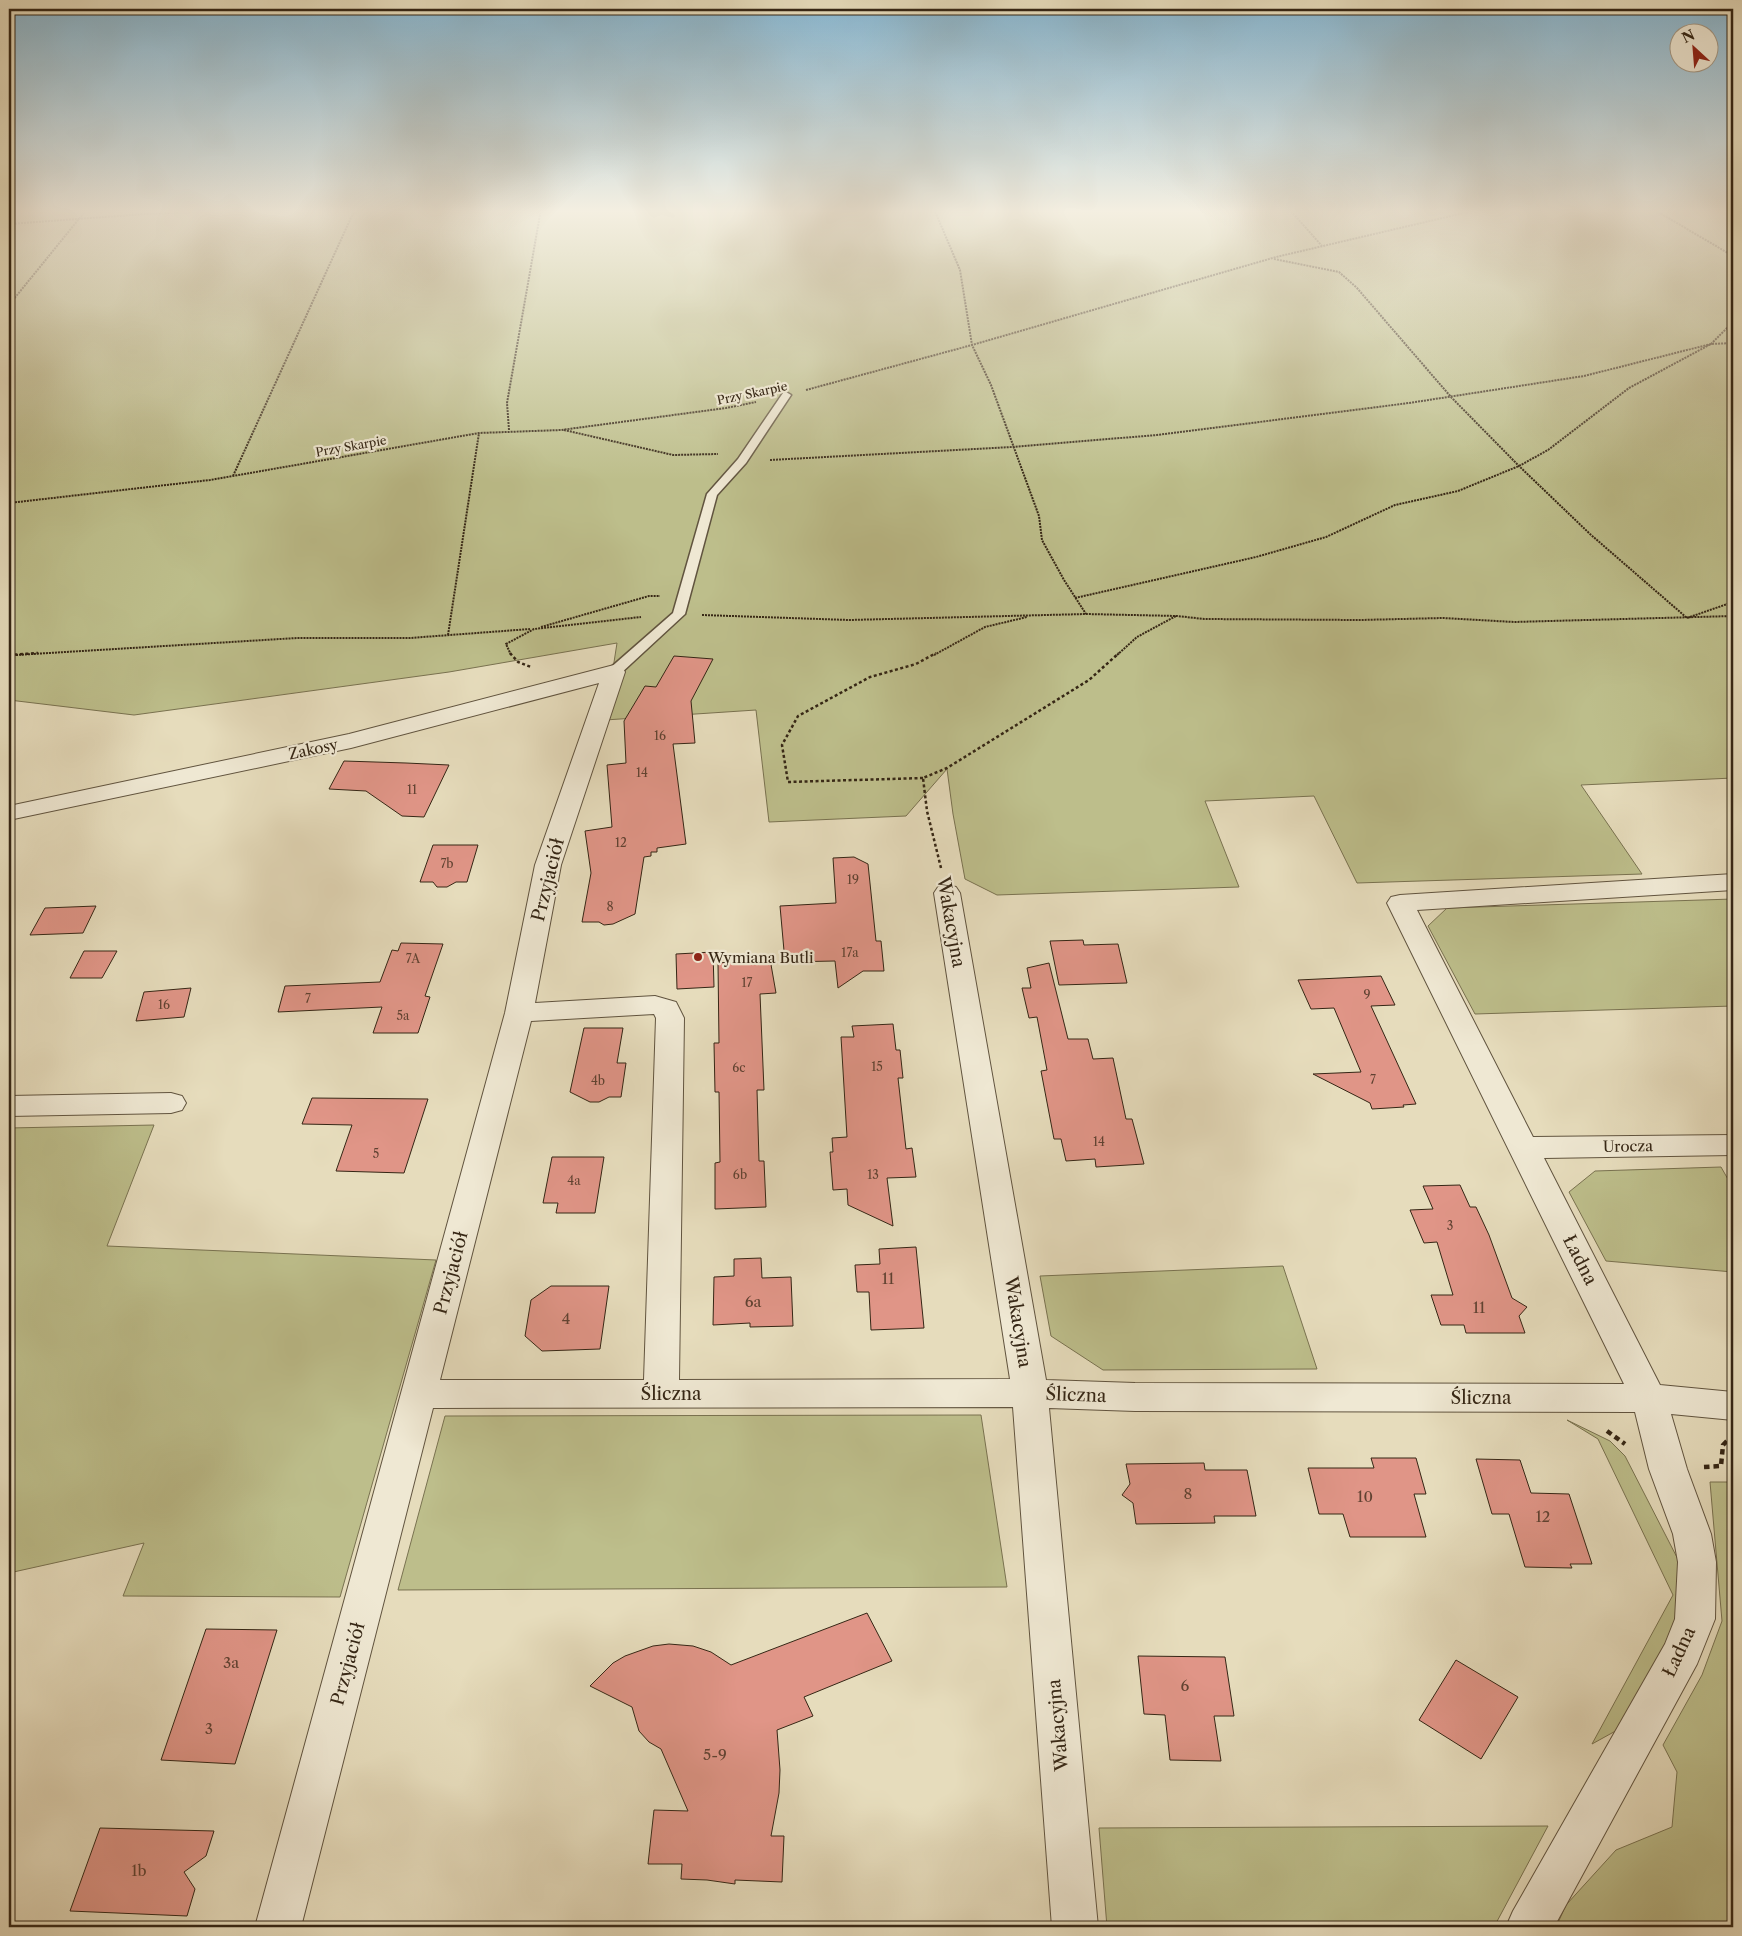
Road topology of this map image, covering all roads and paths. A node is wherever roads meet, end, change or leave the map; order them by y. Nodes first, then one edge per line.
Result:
1 (312, 299) edge
2 (525, 299) edge
3 (965, 299) edge
4 (1131, 299) edge
5 (1366, 299) edge
6 (1733, 322) edge
7 (1733, 343) edge
8 (1711, 344) junction
9 (972, 346) junction
10 (786, 395) junction
11 (1451, 397) junction
12 (509, 430) junction
13 (561, 430) junction
14 (478, 433) junction
15 (1012, 447) junction
16 (744, 457) junction
17 (1520, 466) junction
18 (233, 476) junction
19 (9, 503) edge
20 (683, 596) junction
21 (1076, 598) junction
22 (1733, 602) edge
23 (678, 614) junction
24 (1086, 614) junction
25 (1035, 615) junction
26 (1177, 616) junction
27 (1733, 616) edge
28 (1687, 618) junction
29 (534, 629) junction
30 (448, 635) junction
31 (9, 655) edge
32 (539, 668) dead end
33 (614, 672) junction
34 (923, 778) junction
35 (9, 813) edge
36 (1733, 882) edge
37 (946, 893) joint
38 (520, 1013) junction
39 (171, 1103) dead end
40 (9, 1106) edge
41 (1733, 1145) edge
42 (1523, 1148) junction
43 (1030, 1393) junction
44 (419, 1394) junction
45 (661, 1394) junction
46 (1649, 1398) junction
47 (1733, 1406) edge
48 (278, 1927) edge
49 (1075, 1927) edge
50 (1529, 1927) edge

1 - 18 path
2 - 12 path
3 - 9 path
4 - 9 path, Przy Skarpie
5 - 11 path
6 - 8 path
7 - 8 path
8 - 11 path
8 - 17 path
9 - 10 path, Przy Skarpie
9 - 15 path
10 - 13 path, Przy Skarpie
10 - 16 lane
11 - 15 path
11 - 17 path
12 - 13 path, Przy Skarpie
12 - 14 path, Przy Skarpie
13 - 16 path
14 - 18 path, Przy Skarpie
14 - 30 path
15 - 16 path
15 - 21 path
16 - 20 lane
17 - 21 path
17 - 28 path
18 - 19 path, Przy Skarpie
20 - 23 lane
20 - 29 path
21 - 24 path
22 - 28 path
23 - 25 path
23 - 29 path
23 - 33 lane
24 - 25 path
24 - 26 path
25 - 34 path
26 - 28 path
26 - 34 path
27 - 28 path
29 - 30 path
29 - 32 path
30 - 31 path
33 - 35 street, Zakosy
33 - 38 street, Przyjaciół
34 - 37 path, Wakacyjna
36 - 42 street, Ładna
37 - 43 street, Wakacyjna
38 - 44 street, Przyjaciół
38 - 45 street
39 - 40 street
41 - 42 street, Urocza
42 - 46 street, Ładna
43 - 45 street, Śliczna
43 - 46 street, Śliczna
43 - 49 street, Wakacyjna
44 - 45 street, Śliczna
44 - 48 street, Przyjaciół
46 - 47 street, Śliczna
46 - 50 street, Ładna

